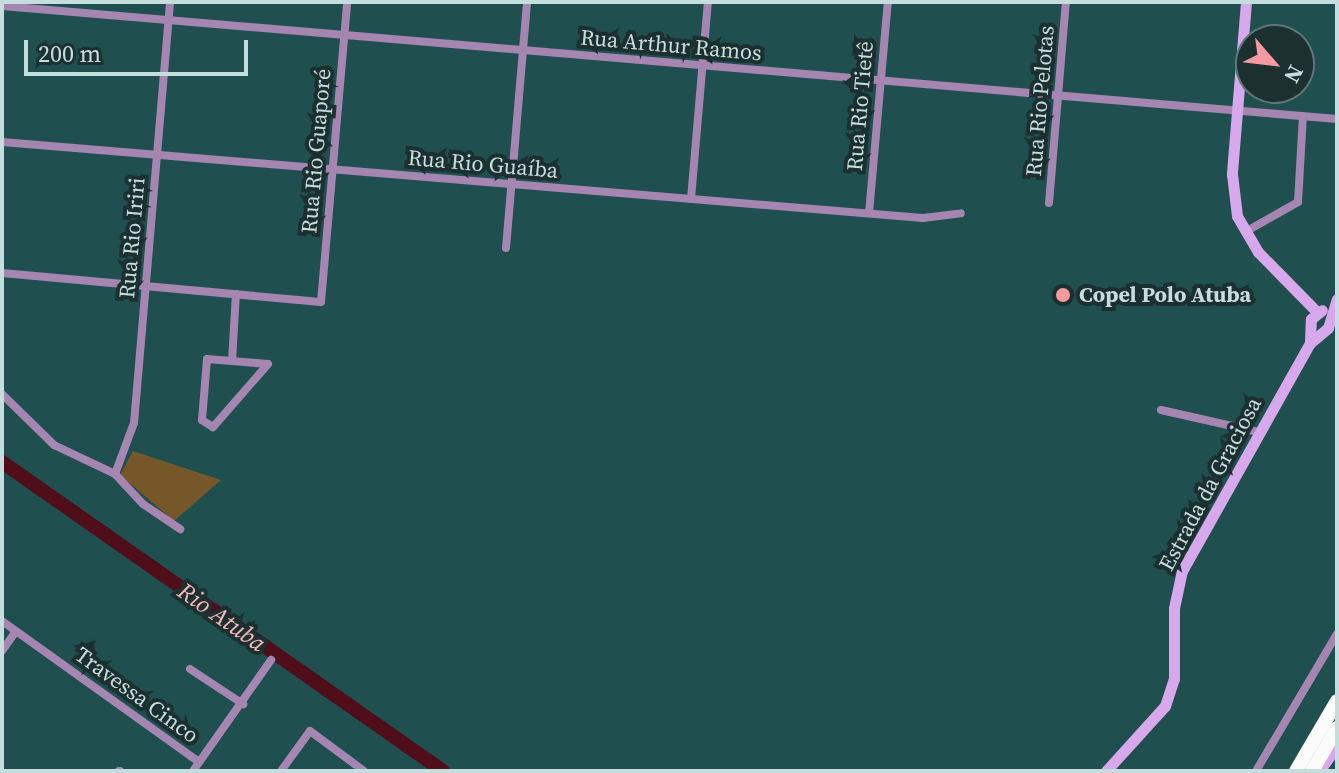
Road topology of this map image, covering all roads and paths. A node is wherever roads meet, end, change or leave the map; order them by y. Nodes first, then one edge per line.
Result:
1 (170, 2) edge
2 (347, 2) edge
3 (527, 2) edge
4 (708, 2) edge
5 (888, 2) edge
6 (1066, 2) edge
7 (1246, 2) edge
8 (2, 6) edge
9 (168, 20) junction
10 (344, 35) junction
11 (523, 50) junction
12 (703, 65) junction
13 (881, 80) junction
14 (1058, 95) junction
15 (1237, 111) junction
16 (1303, 116) junction
17 (1337, 119) edge
18 (2, 142) edge
19 (157, 155) junction
20 (333, 169) junction
21 (511, 184) junction
22 (691, 199) junction
23 (1049, 203) dead end
24 (869, 213) junction
25 (961, 213) dead end
26 (1245, 232) junction
27 (506, 248) dead end
28 (2, 273) edge
29 (146, 286) junction
30 (236, 294) junction
31 (1336, 300) edge
32 (1319, 319) junction
33 (232, 361) junction
34 (2, 394) edge
35 (1161, 410) dead end
36 (1259, 432) junction
37 (115, 474) junction
38 (180, 529) dead end
39 (2, 621) edge
40 (16, 631) junction
41 (1337, 634) edge
42 (2, 651) edge
43 (271, 660) dead end
44 (190, 669) dead end
45 (1337, 701) edge
46 (243, 704) junction
47 (1337, 728) edge
48 (1337, 746) edge
49 (199, 762) junction
50 (193, 771) edge
51 (281, 771) edge
52 (364, 771) edge
53 (1106, 771) edge
54 (1256, 771) edge
55 (1296, 771) edge
56 (1312, 771) edge
57 (1319, 771) edge

1 - 9 street, Rua Rio Iriri
2 - 10 street, Rua Rio Guaporé
3 - 11 street
4 - 12 street
5 - 13 street, Rua Rio Tietê
6 - 14 street, Rua Rio Pelotas
7 - 15 main road
8 - 9 street, Rua Arthur Ramos
9 - 10 street, Rua Arthur Ramos
9 - 19 street, Rua Rio Iriri
10 - 11 street, Rua Arthur Ramos
10 - 20 street, Rua Rio Guaporé
11 - 12 street, Rua Arthur Ramos
11 - 21 street
12 - 13 street, Rua Arthur Ramos
12 - 22 street
13 - 14 street, Rua Arthur Ramos
13 - 24 street, Rua Rio Tietê
14 - 15 street, Rua Arthur Ramos
14 - 23 street, Rua Rio Pelotas
15 - 16 street, Rua Arthur Ramos
15 - 26 main road
16 - 17 street, Rua Arthur Ramos
16 - 26 street
18 - 19 street, Rua Rio Guaíba
19 - 20 street, Rua Rio Guaíba
19 - 29 street, Rua Rio Iriri
20 - 21 street, Rua Rio Guaíba
20 - 30 street, Rua Rio Guaporé
21 - 22 street, Rua Rio Guaíba
21 - 27 street
22 - 24 street, Rua Rio Guaíba
24 - 25 street, Rua Rio Guaíba
26 - 32 main road
28 - 29 street
29 - 30 street
29 - 37 street, Rua Rio Iriri
30 - 33 street
31 - 32 main road
32 - 36 main road, Estrada da Graciosa
33 - 33 street
34 - 37 street
35 - 36 street
36 - 53 main road, Estrada da Graciosa
37 - 38 street
39 - 40 street, Travessa Cinco
40 - 42 street
40 - 49 street, Travessa Cinco
41 - 54 street
43 - 46 street
44 - 46 street
45 - 55 highway
46 - 49 street
47 - 56 highway
48 - 57 main road
49 - 50 street
51 - 52 street

